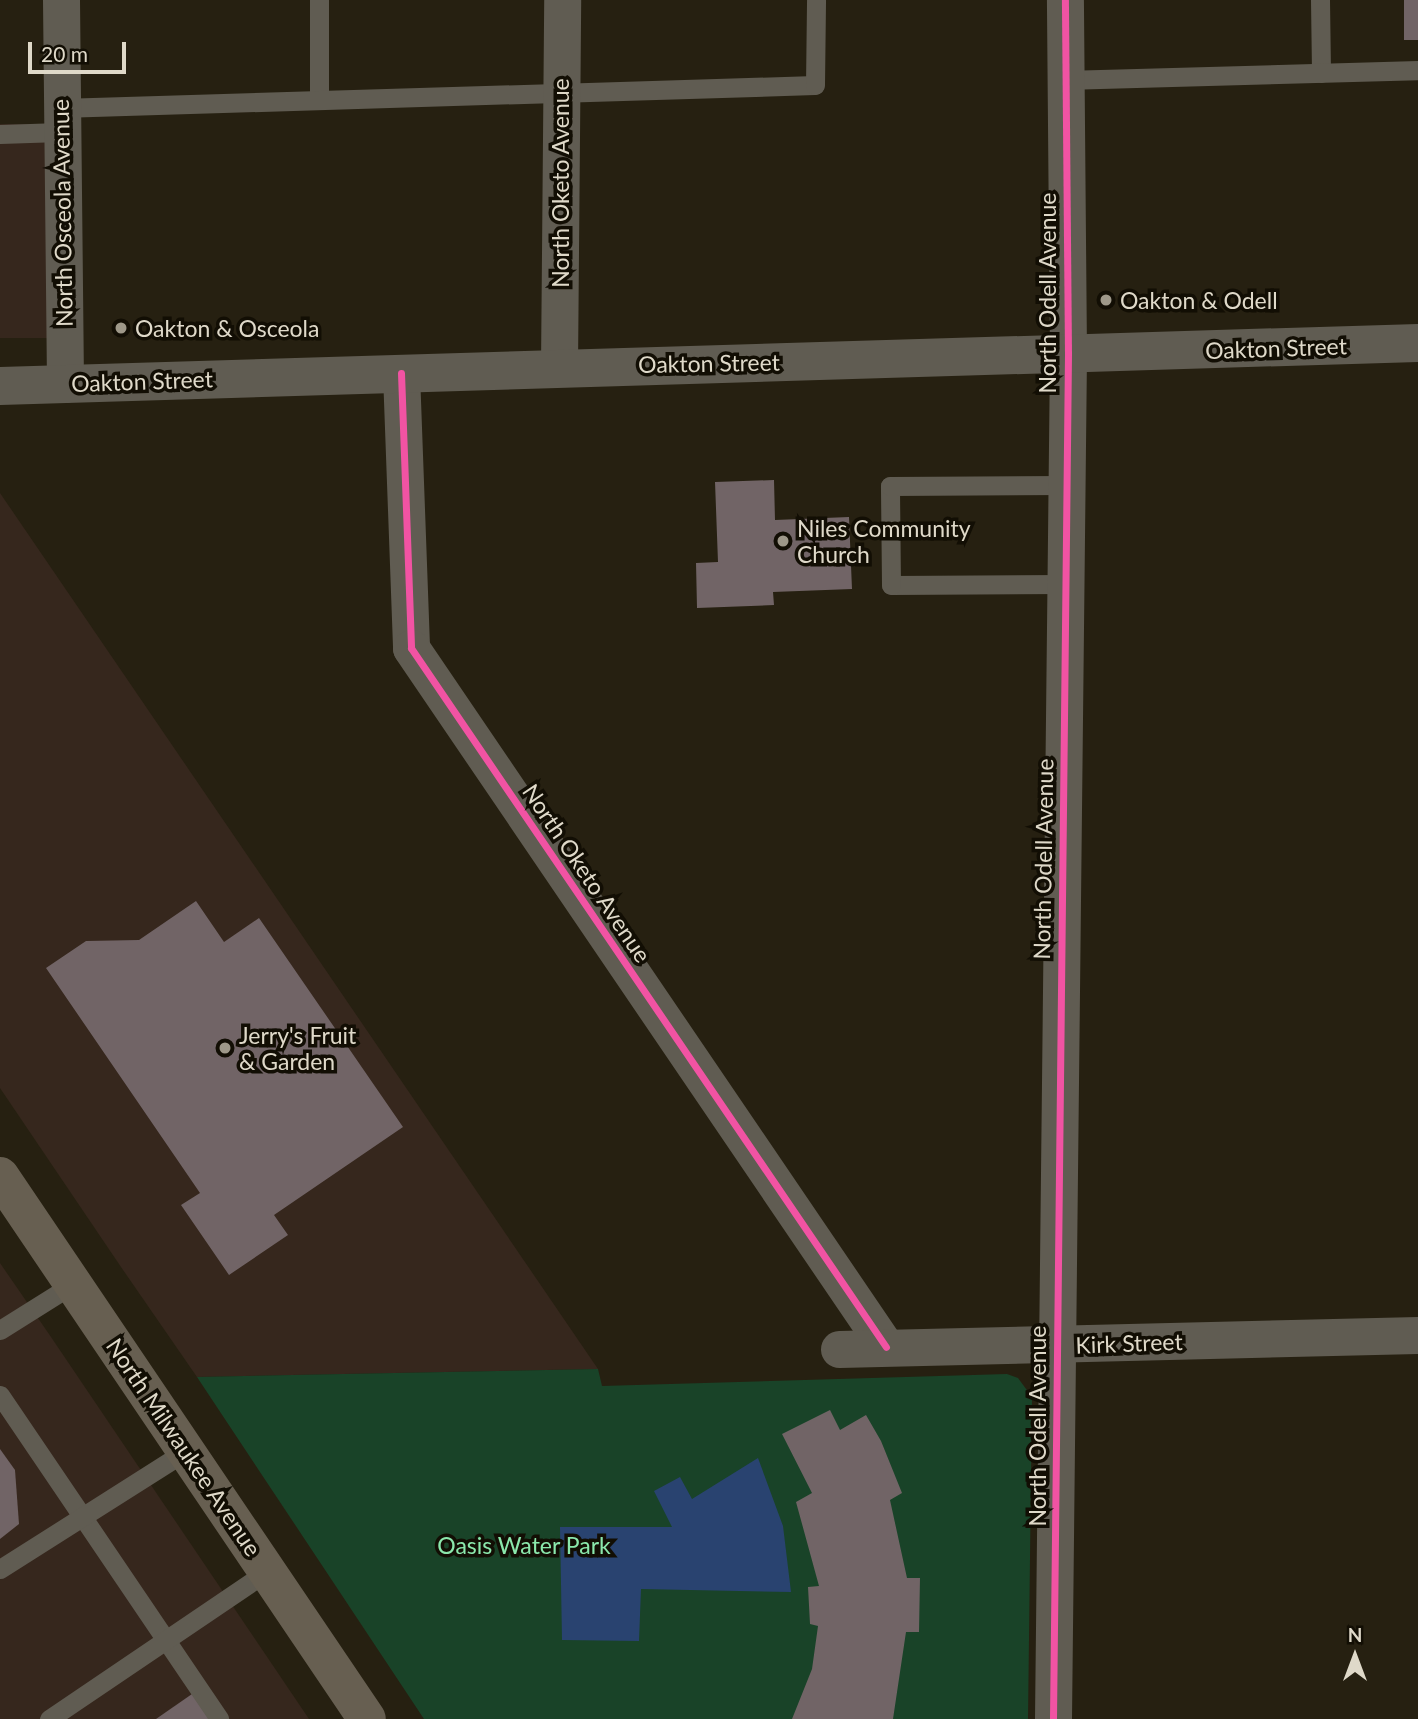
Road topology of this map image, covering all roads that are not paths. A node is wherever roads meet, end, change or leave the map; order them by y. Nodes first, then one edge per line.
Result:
1 (61, 0) edge
2 (319, 0) edge
3 (562, 0) edge
4 (816, 0) edge
5 (1065, 0) edge
6 (1320, 0) edge
7 (1418, 70) edge
8 (1321, 73) junction
9 (1064, 80) junction
10 (561, 92) junction
11 (319, 99) junction
12 (60, 120) junction
13 (0, 134) edge
14 (1418, 343) edge
15 (1068, 354) junction
16 (559, 367) junction
17 (401, 373) junction
18 (65, 384) junction
19 (0, 386) edge
20 (1066, 485) junction
21 (1065, 584) junction
22 (0, 1176) edge
23 (73, 1284) junction
24 (0, 1330) edge
25 (1418, 1335) edge
26 (1056, 1345) junction
27 (886, 1347) junction
28 (839, 1349) dead end
29 (0, 1395) edge
30 (186, 1451) junction
31 (81, 1516) junction
32 (0, 1569) edge
33 (268, 1571) junction
34 (164, 1641) junction
35 (49, 1719) edge
36 (219, 1719) edge
37 (367, 1719) edge
38 (1053, 1719) edge

1 - 12 street, North Osceola Avenue
2 - 11 lane
3 - 10 street, North Oketo Avenue
4 - 10 lane
5 - 9 street, North Odell Avenue
6 - 8 lane
7 - 8 lane
8 - 9 lane
9 - 15 street, North Odell Avenue
10 - 11 lane
10 - 16 street, North Oketo Avenue
11 - 12 lane
12 - 13 lane
12 - 18 street, North Osceola Avenue
14 - 15 main road, Oakton Street
15 - 16 main road, Oakton Street
15 - 20 street, North Odell Avenue
16 - 17 main road, Oakton Street
17 - 18 main road, Oakton Street
17 - 27 street, North Oketo Avenue
18 - 19 main road, Oakton Street
20 - 21 street, North Odell Avenue
20 - 21 lane
21 - 26 street, North Odell Avenue
22 - 23 main road, North Milwaukee Avenue
23 - 24 lane
23 - 30 main road, North Milwaukee Avenue
25 - 26 street, Kirk Street
26 - 27 street, Kirk Street
26 - 38 street, North Odell Avenue
27 - 28 street, Kirk Street
29 - 31 lane
30 - 31 lane
30 - 33 main road, North Milwaukee Avenue
31 - 32 lane
31 - 34 lane
33 - 34 lane
33 - 37 main road, North Milwaukee Avenue
34 - 35 lane
34 - 36 lane

